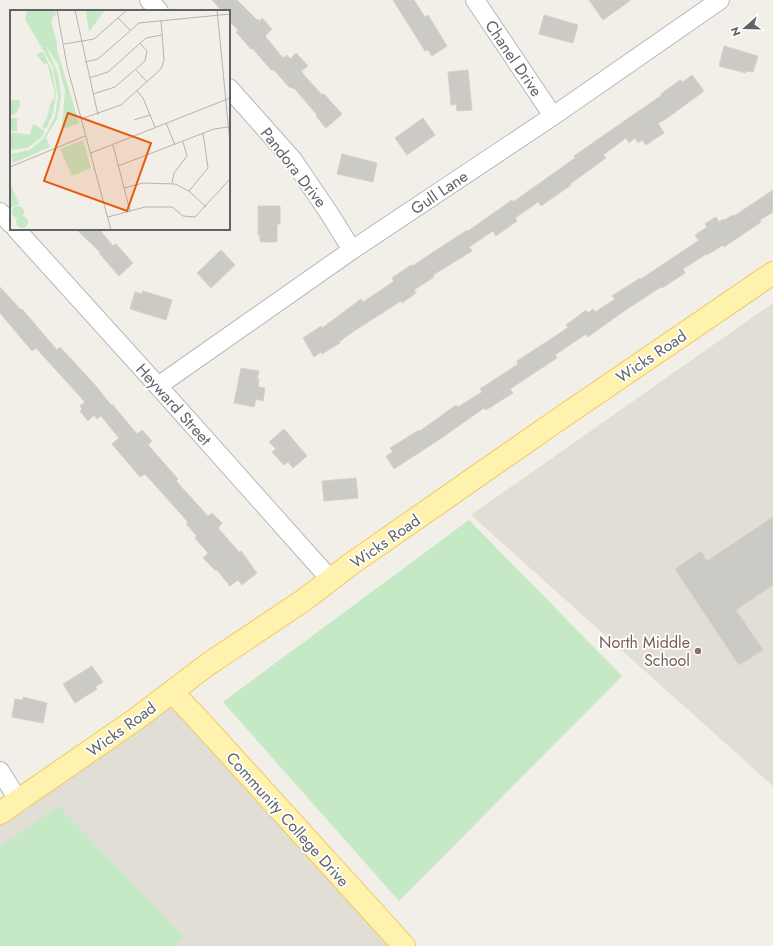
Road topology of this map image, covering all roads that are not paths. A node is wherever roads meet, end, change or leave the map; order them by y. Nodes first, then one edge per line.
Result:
1 (149, 0) edge
2 (475, 0) edge
3 (720, 0) edge
4 (158, 10) edge
5 (230, 89) edge
6 (553, 116) junction
7 (0, 212) edge
8 (10, 223) edge
9 (17, 230) edge
10 (352, 250) junction
11 (773, 273) edge
12 (158, 386) junction
13 (331, 580) junction
14 (172, 692) junction
15 (0, 771) edge
16 (19, 801) junction
17 (0, 813) edge
18 (404, 946) edge

1 - 4 street
2 - 6 street, Chanel Drive
3 - 6 street, Gull Lane
5 - 10 street, Pandora Drive
6 - 10 street, Gull Lane
7 - 8 street
9 - 12 street, Heyward Street
10 - 12 street, Gull Lane
11 - 13 main road, Wicks Road
12 - 13 street, Heyward Street
13 - 14 main road, Wicks Road
14 - 16 main road, Wicks Road
14 - 18 main road, Community College Drive
15 - 16 street
16 - 17 main road, Wicks Road

